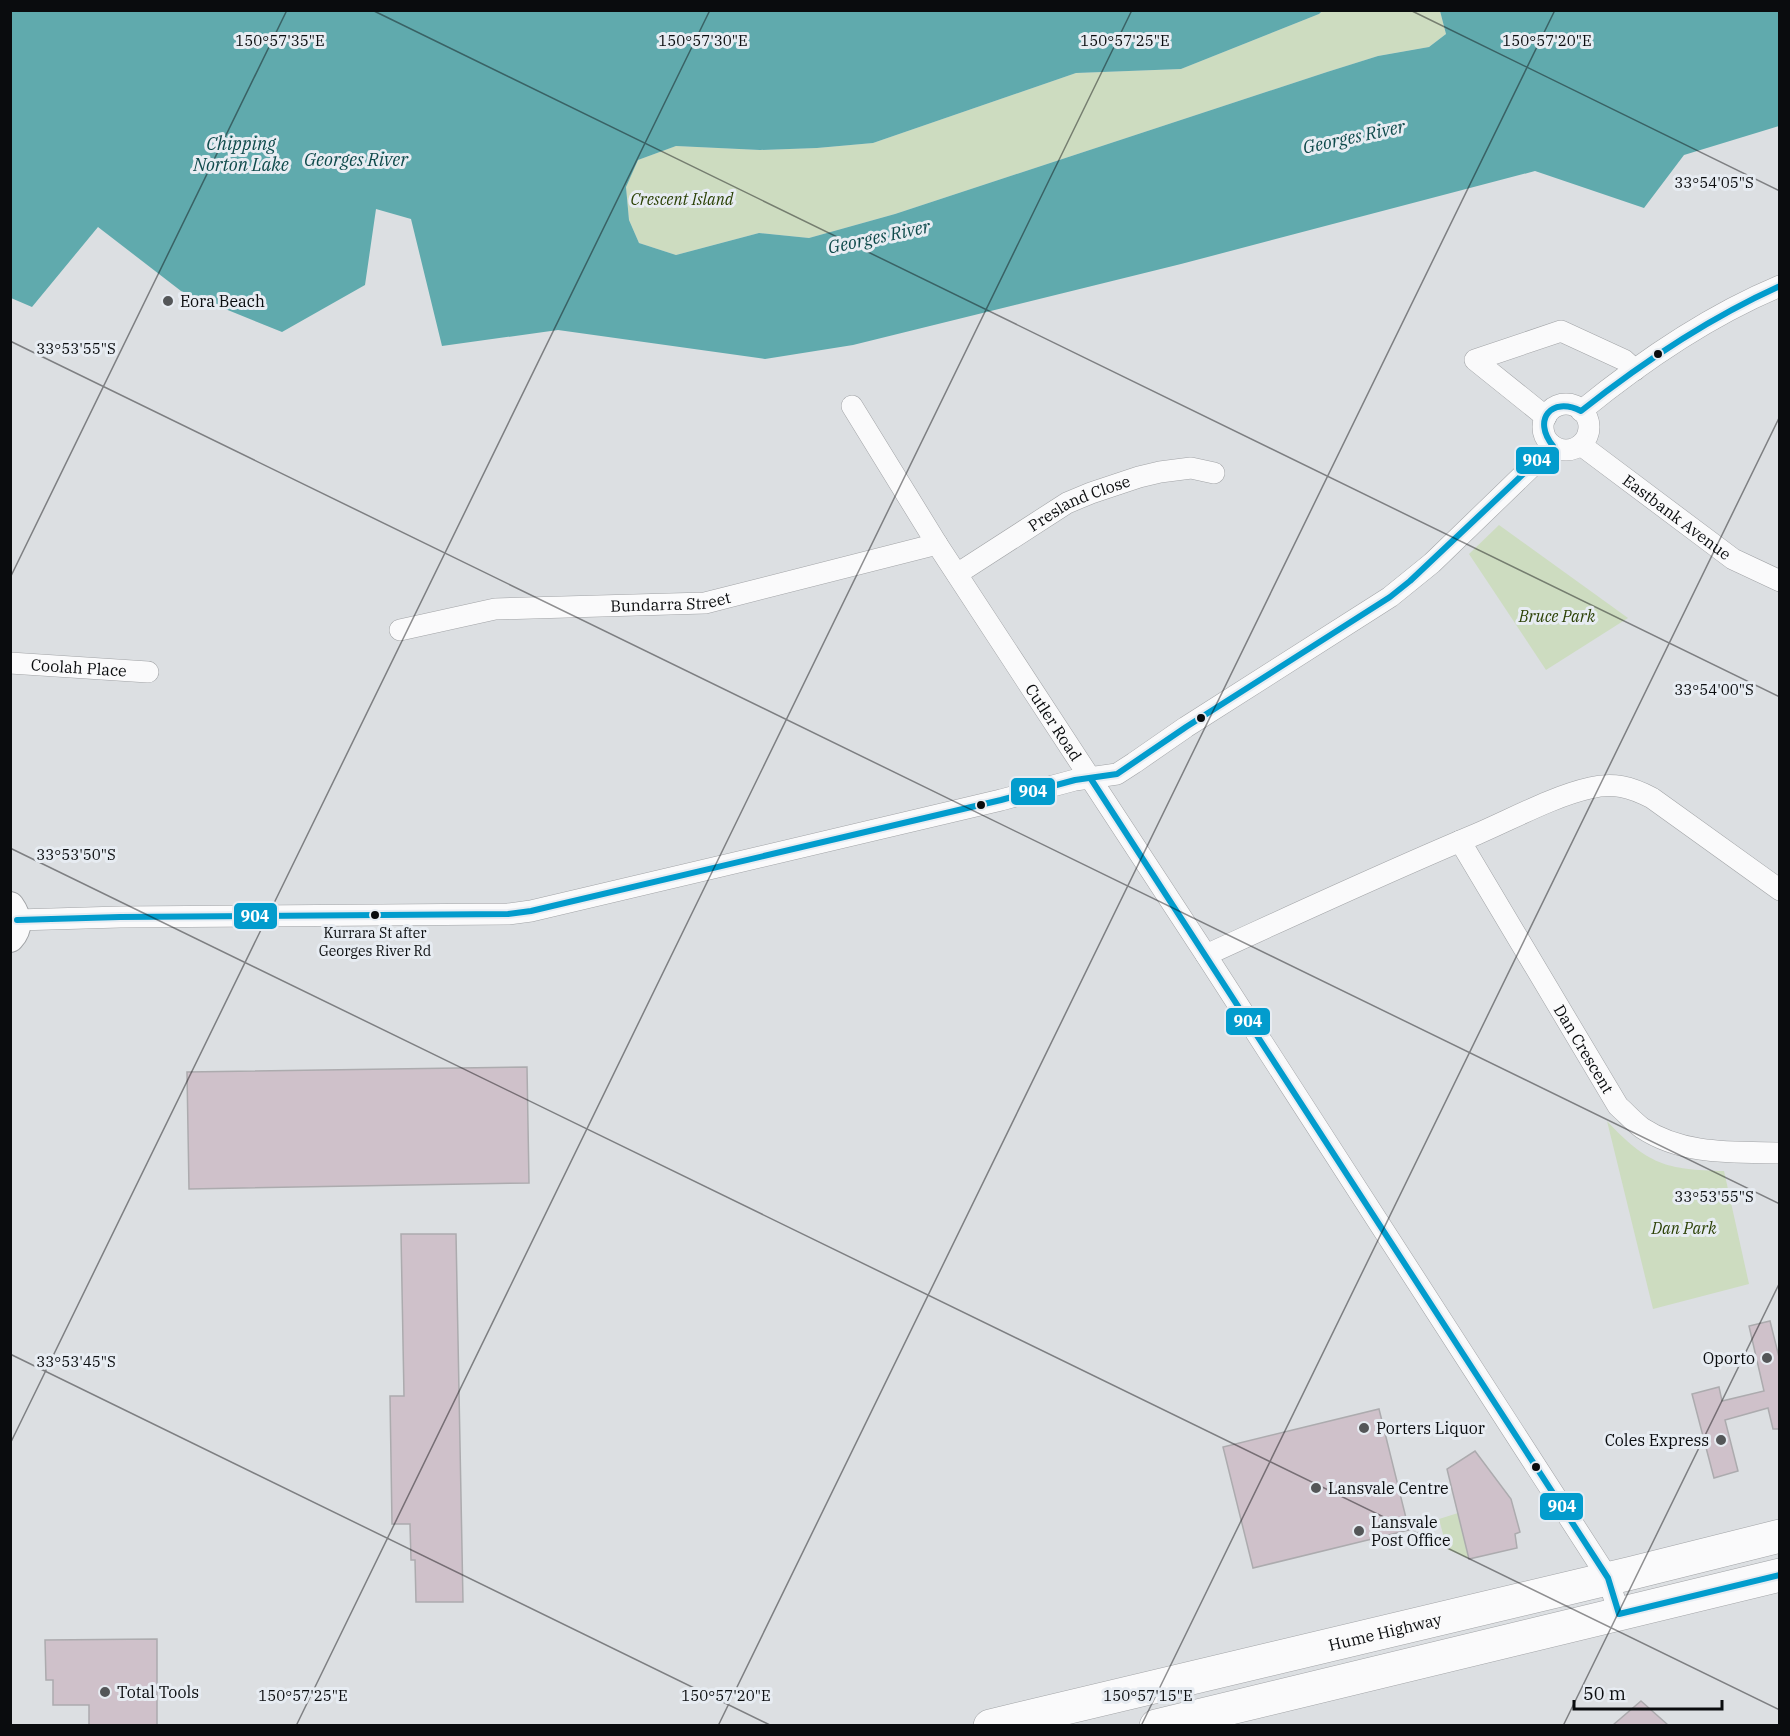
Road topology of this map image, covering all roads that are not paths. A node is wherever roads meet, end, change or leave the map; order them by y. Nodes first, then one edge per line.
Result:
1 (1779, 286) edge
2 (1635, 370) junction
3 (852, 406) dead end
4 (1581, 411) junction
5 (1546, 417) junction
6 (1581, 445) junction
7 (1553, 446) junction
8 (1214, 473) dead end
9 (937, 544) junction
10 (957, 574) junction
11 (1779, 581) edge
12 (400, 630) dead end
13 (10, 663) edge
14 (148, 672) dead end
15 (1091, 779) junction
16 (1460, 841) junction
17 (1779, 890) edge
18 (13, 922) edge
19 (1206, 955) junction
20 (1779, 1153) edge
21 (1779, 1536) edge
22 (1779, 1575) edge
23 (1608, 1578) junction
24 (1619, 1614) junction
25 (990, 1725) edge
26 (1156, 1725) edge

1 - 2 street
2 - 4 street
2 - 5 street
3 - 9 street, Cutler Road
4 - 5 street
4 - 6 street
5 - 7 street
6 - 7 street
6 - 11 street, Eastbank Avenue
7 - 15 street
8 - 10 street, Presland Close
9 - 10 street, Cutler Road
9 - 12 street, Bundarra Street
10 - 15 street, Cutler Road
13 - 14 street, Coolah Place
15 - 18 street
15 - 19 street, Cutler Road
16 - 17 street
16 - 19 street
16 - 20 street, Dan Crescent
19 - 23 street, Cutler Road
21 - 23 highway, Hume Highway
22 - 24 highway
23 - 24 street, Cutler Road
23 - 25 highway, Hume Highway
24 - 26 highway

